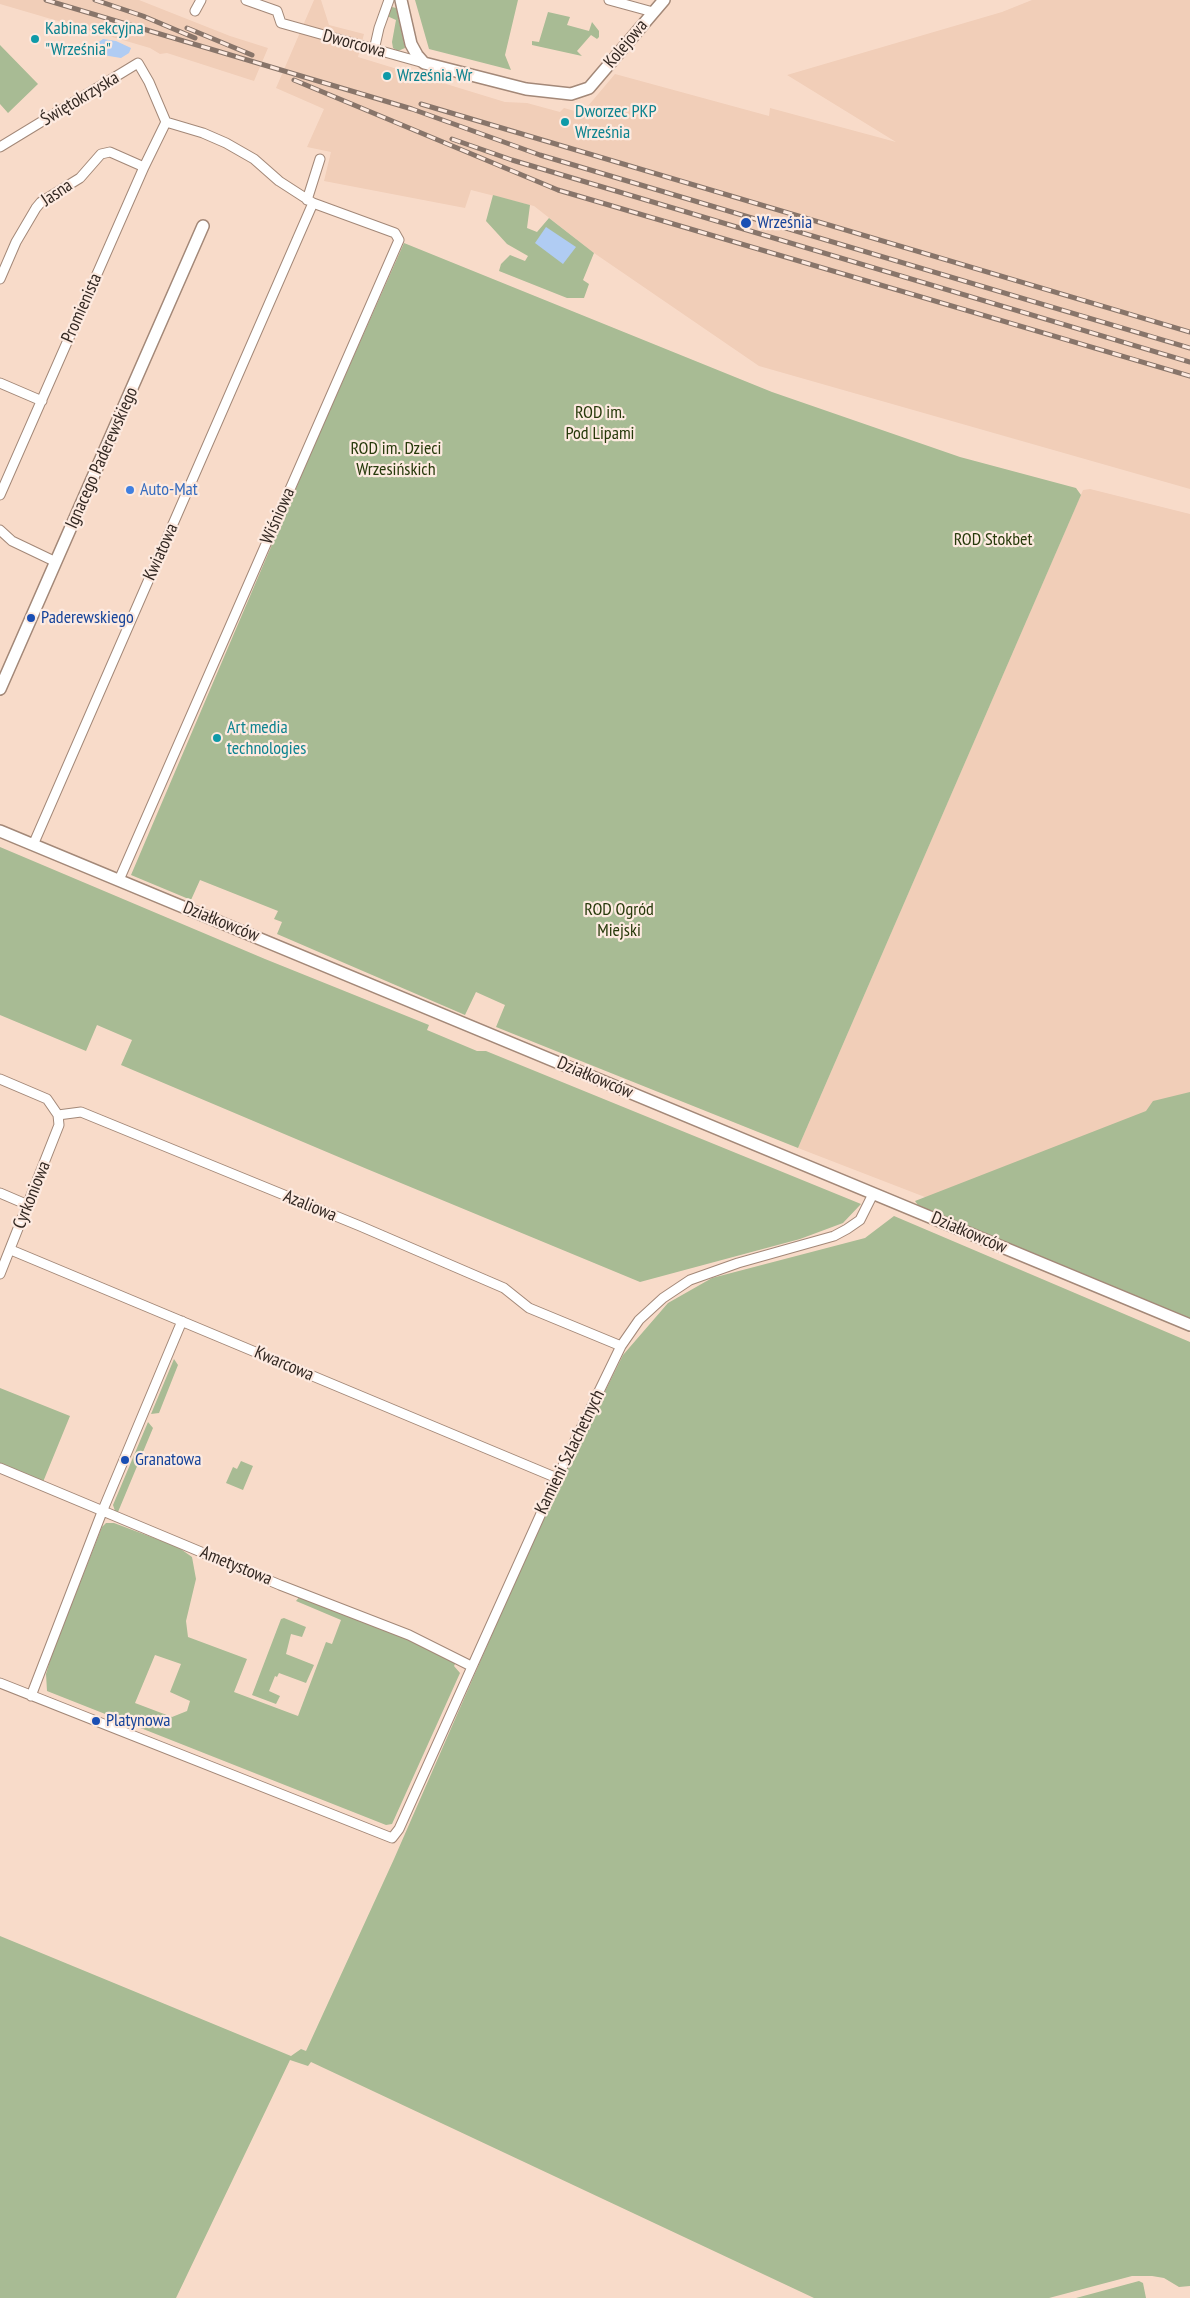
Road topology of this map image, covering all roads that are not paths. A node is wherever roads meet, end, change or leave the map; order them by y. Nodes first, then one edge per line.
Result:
1 (201, 0) edge
2 (246, 0) edge
3 (389, 0) edge
4 (401, 0) edge
5 (610, 0) edge
6 (664, 0) edge
7 (195, 11) dead end
8 (653, 12) junction
9 (374, 50) junction
10 (424, 63) junction
11 (589, 88) joint
12 (166, 122) junction
13 (0, 147) edge
14 (320, 159) dead end
15 (144, 167) junction
16 (310, 202) junction
17 (203, 226) dead end
18 (0, 279) edge
19 (0, 383) edge
20 (42, 401) junction
21 (3, 481) edge
22 (0, 495) edge
23 (0, 530) edge
24 (56, 562) junction
25 (0, 689) edge
26 (0, 831) edge
27 (33, 845) junction
28 (119, 880) junction
29 (0, 1079) edge
30 (58, 1115) junction
31 (0, 1192) edge
32 (873, 1194) junction
33 (28, 1205) junction
34 (11, 1250) junction
35 (0, 1274) edge
36 (182, 1321) junction
37 (1190, 1325) edge
38 (621, 1346) junction
39 (0, 1468) edge
40 (557, 1478) junction
41 (102, 1512) junction
42 (471, 1666) junction
43 (0, 1683) edge
44 (31, 1696) junction

1 - 7 street
2 - 9 street, Dworcowa
3 - 9 street
4 - 10 street
5 - 8 street
6 - 8 street, Kolejowa
8 - 11 street, Kolejowa
9 - 10 street, Dworcowa
10 - 11 street, Dworcowa
12 - 13 street, Świętokrzyska
12 - 15 street, Promienista
12 - 16 street
14 - 16 street, Kwiatowa
15 - 18 street, Jasna
15 - 20 street, Promienista
16 - 27 street, Kwiatowa
16 - 28 street, Wiśniowa
17 - 24 street, Ignacego Paderewskiego
19 - 20 street
20 - 21 street, Promienista
21 - 22 street, Promienista
23 - 24 street
24 - 25 street, Ignacego Paderewskiego
26 - 27 street, Działkowców
27 - 28 street, Działkowców
28 - 32 street, Działkowców
29 - 30 street
30 - 33 street, Cyrkoniowa
30 - 38 street, Azaliowa
31 - 33 street
32 - 37 street, Działkowców
32 - 38 street, Kamieni Szlachetnych
33 - 34 street, Cyrkoniowa
34 - 35 street, Cyrkoniowa
34 - 36 street, Kwarcowa
36 - 40 street, Kwarcowa
36 - 41 street
38 - 40 street, Kamieni Szlachetnych
39 - 41 street, Ametystowa
40 - 42 street, Kamieni Szlachetnych
41 - 42 street, Ametystowa
41 - 44 street
42 - 44 street, Kamieni Szlachetnych
43 - 44 street

